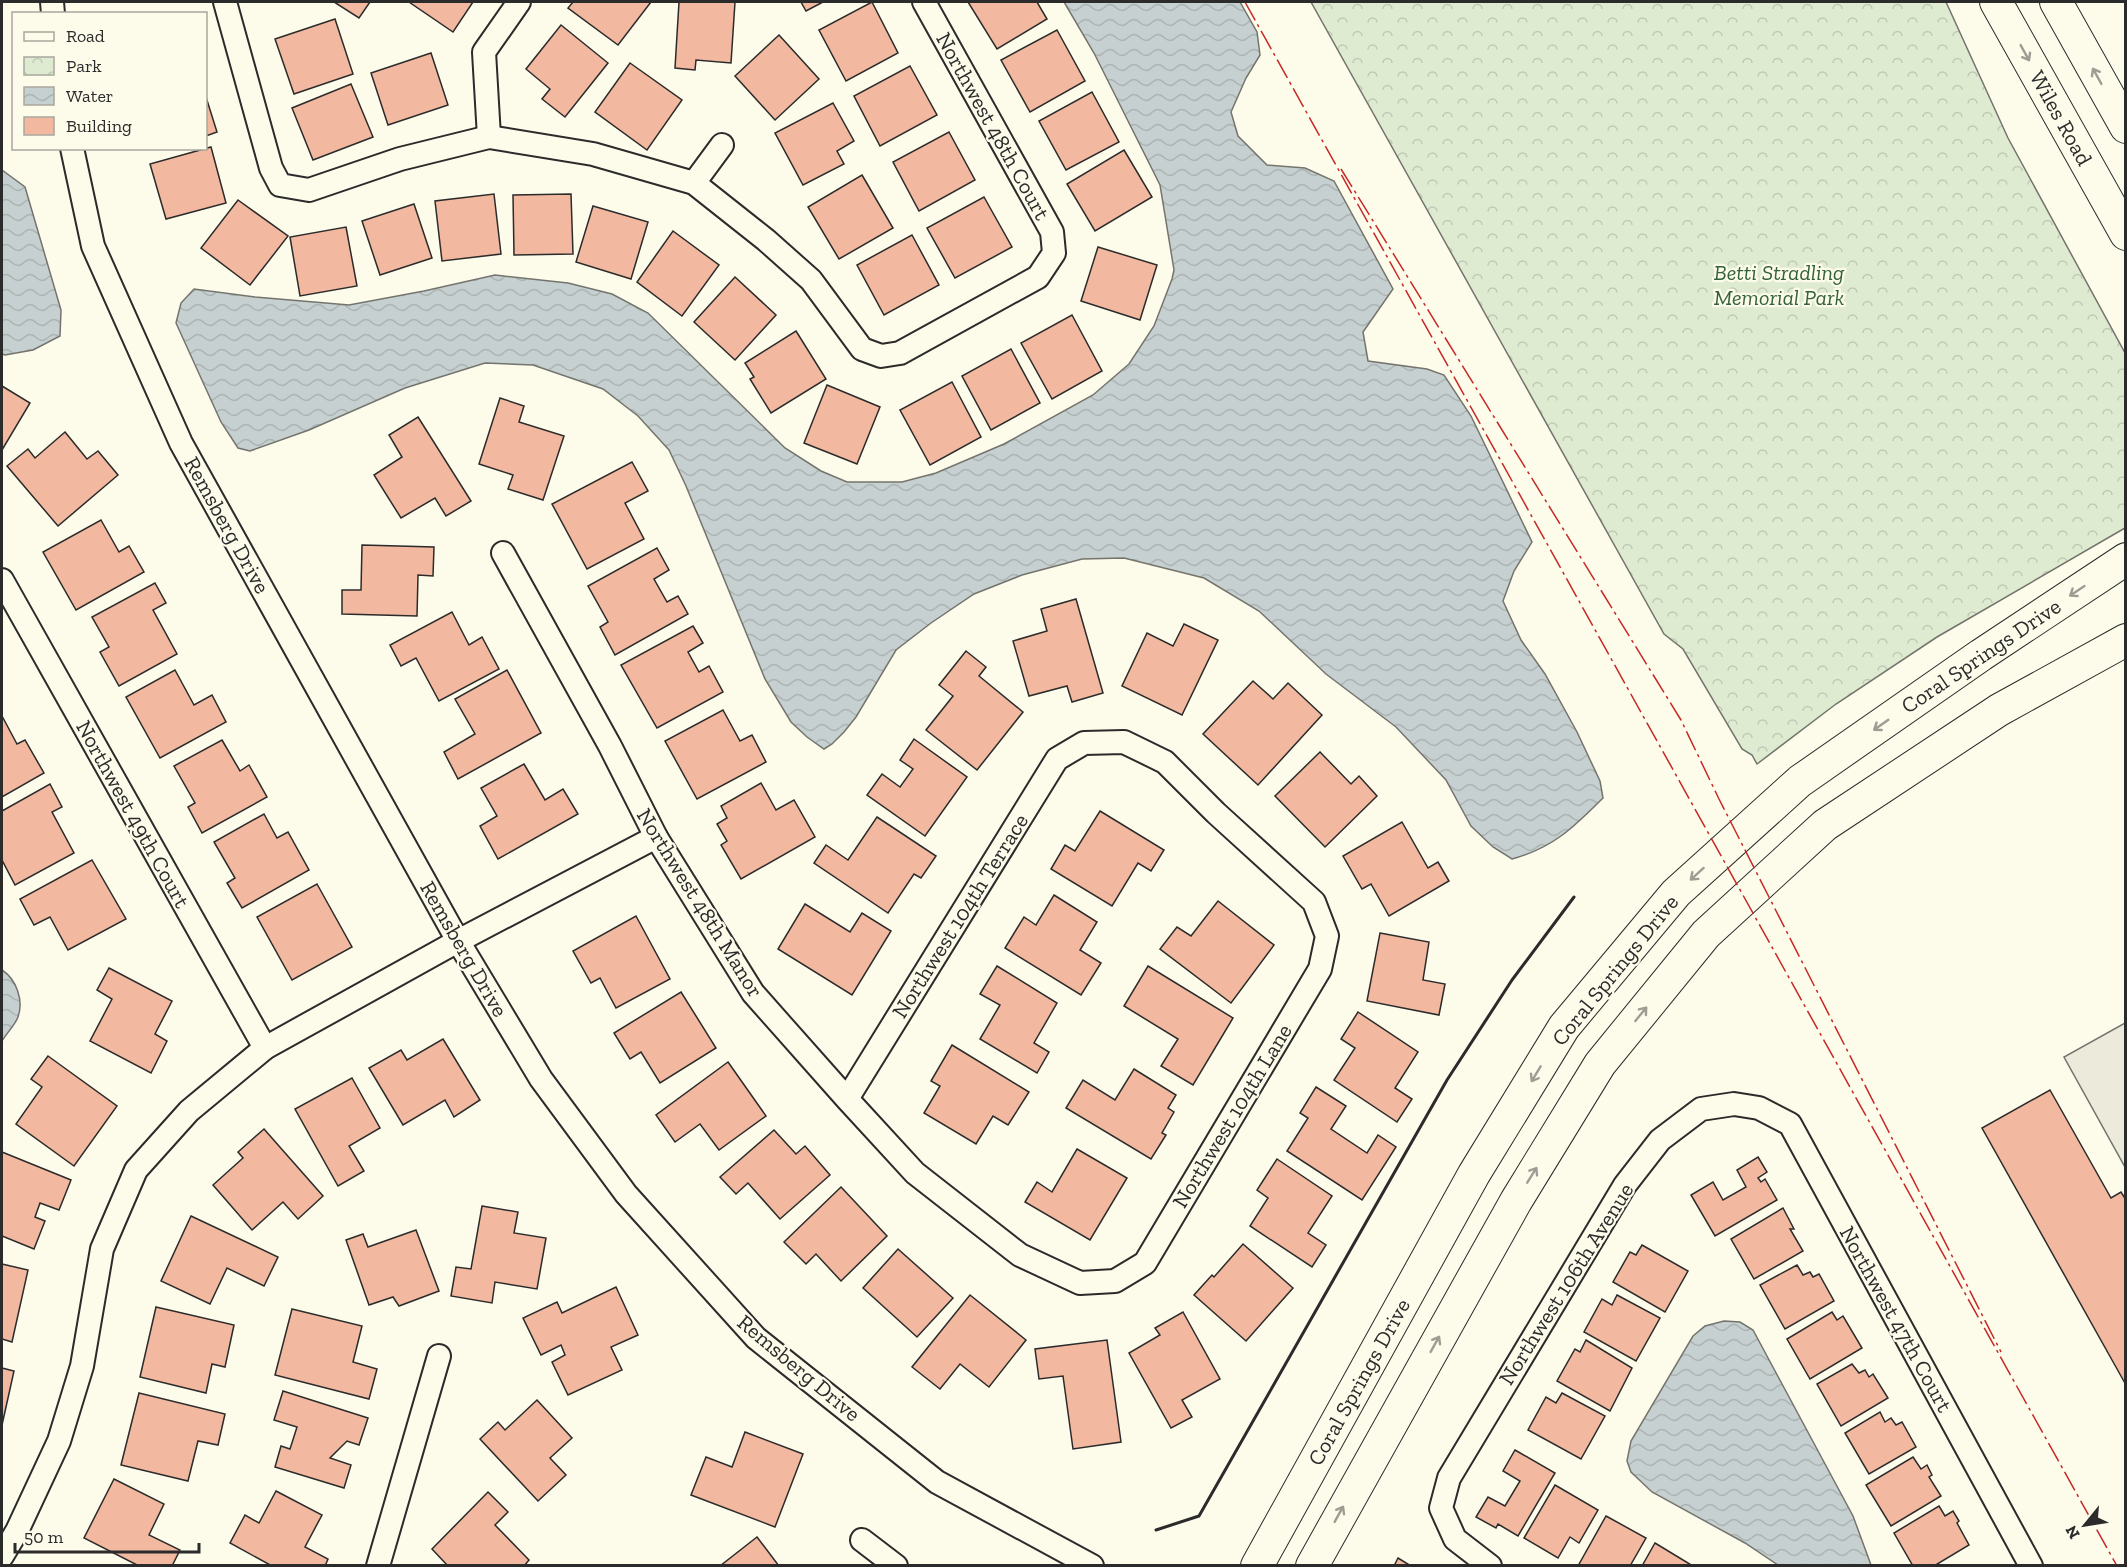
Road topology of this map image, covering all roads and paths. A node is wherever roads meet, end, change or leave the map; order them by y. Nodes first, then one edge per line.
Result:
1 (225, 2) edge
2 (519, 2) edge
3 (924, 2) edge
4 (1996, 2) edge
5 (2056, 2) edge
6 (2126, 127) edge
7 (489, 137) junction
8 (722, 145) dead end
9 (72, 150) edge
10 (694, 183) junction
11 (2126, 234) edge
12 (502, 553) dead end
13 (2126, 559) edge
14 (2, 580) edge
15 (2126, 640) edge
16 (1084, 743) joint
17 (656, 837) junction
18 (1724, 850) junction
19 (1757, 888) junction
20 (458, 941) junction
21 (265, 1048) junction
22 (847, 1100) junction
23 (1734, 1104) joint
24 (1115, 1281) joint
25 (440, 1356) dead end
26 (862, 1540) dead end
27 (2, 1556) edge
28 (378, 1566) edge
29 (896, 1566) edge
30 (1092, 1566) edge
31 (1257, 1566) edge
32 (1312, 1566) edge
33 (1490, 1566) edge
34 (2031, 1566) edge

1 - 7 street
2 - 7 street
3 - 10 street, Northwest 48th Court
4 -> 11 main road, Wiles Road
6 -> 5 main road
7 - 10 street
8 - 10 street
9 - 20 street, Remsberg Drive
12 - 17 street, Northwest 48th Manor
13 -> 18 main road, Coral Springs Drive
14 - 21 street, Northwest 49th Court
15 - 19 main road, Coral Springs Drive
16 - 22 street, Northwest 104th Terrace
16 - 24 street, Northwest 104th Lane
17 - 20 street
17 - 22 street, Northwest 48th Manor
18 - 19 main road
18 -> 31 main road, Coral Springs Drive
32 -> 19 main road, Coral Springs Drive
20 - 21 street
20 - 30 street, Remsberg Drive
21 - 27 street
22 - 24 street, Northwest 48th Manor
23 - 33 street, Northwest 106th Avenue
23 - 34 street, Northwest 47th Court
25 - 28 street
26 - 29 street

